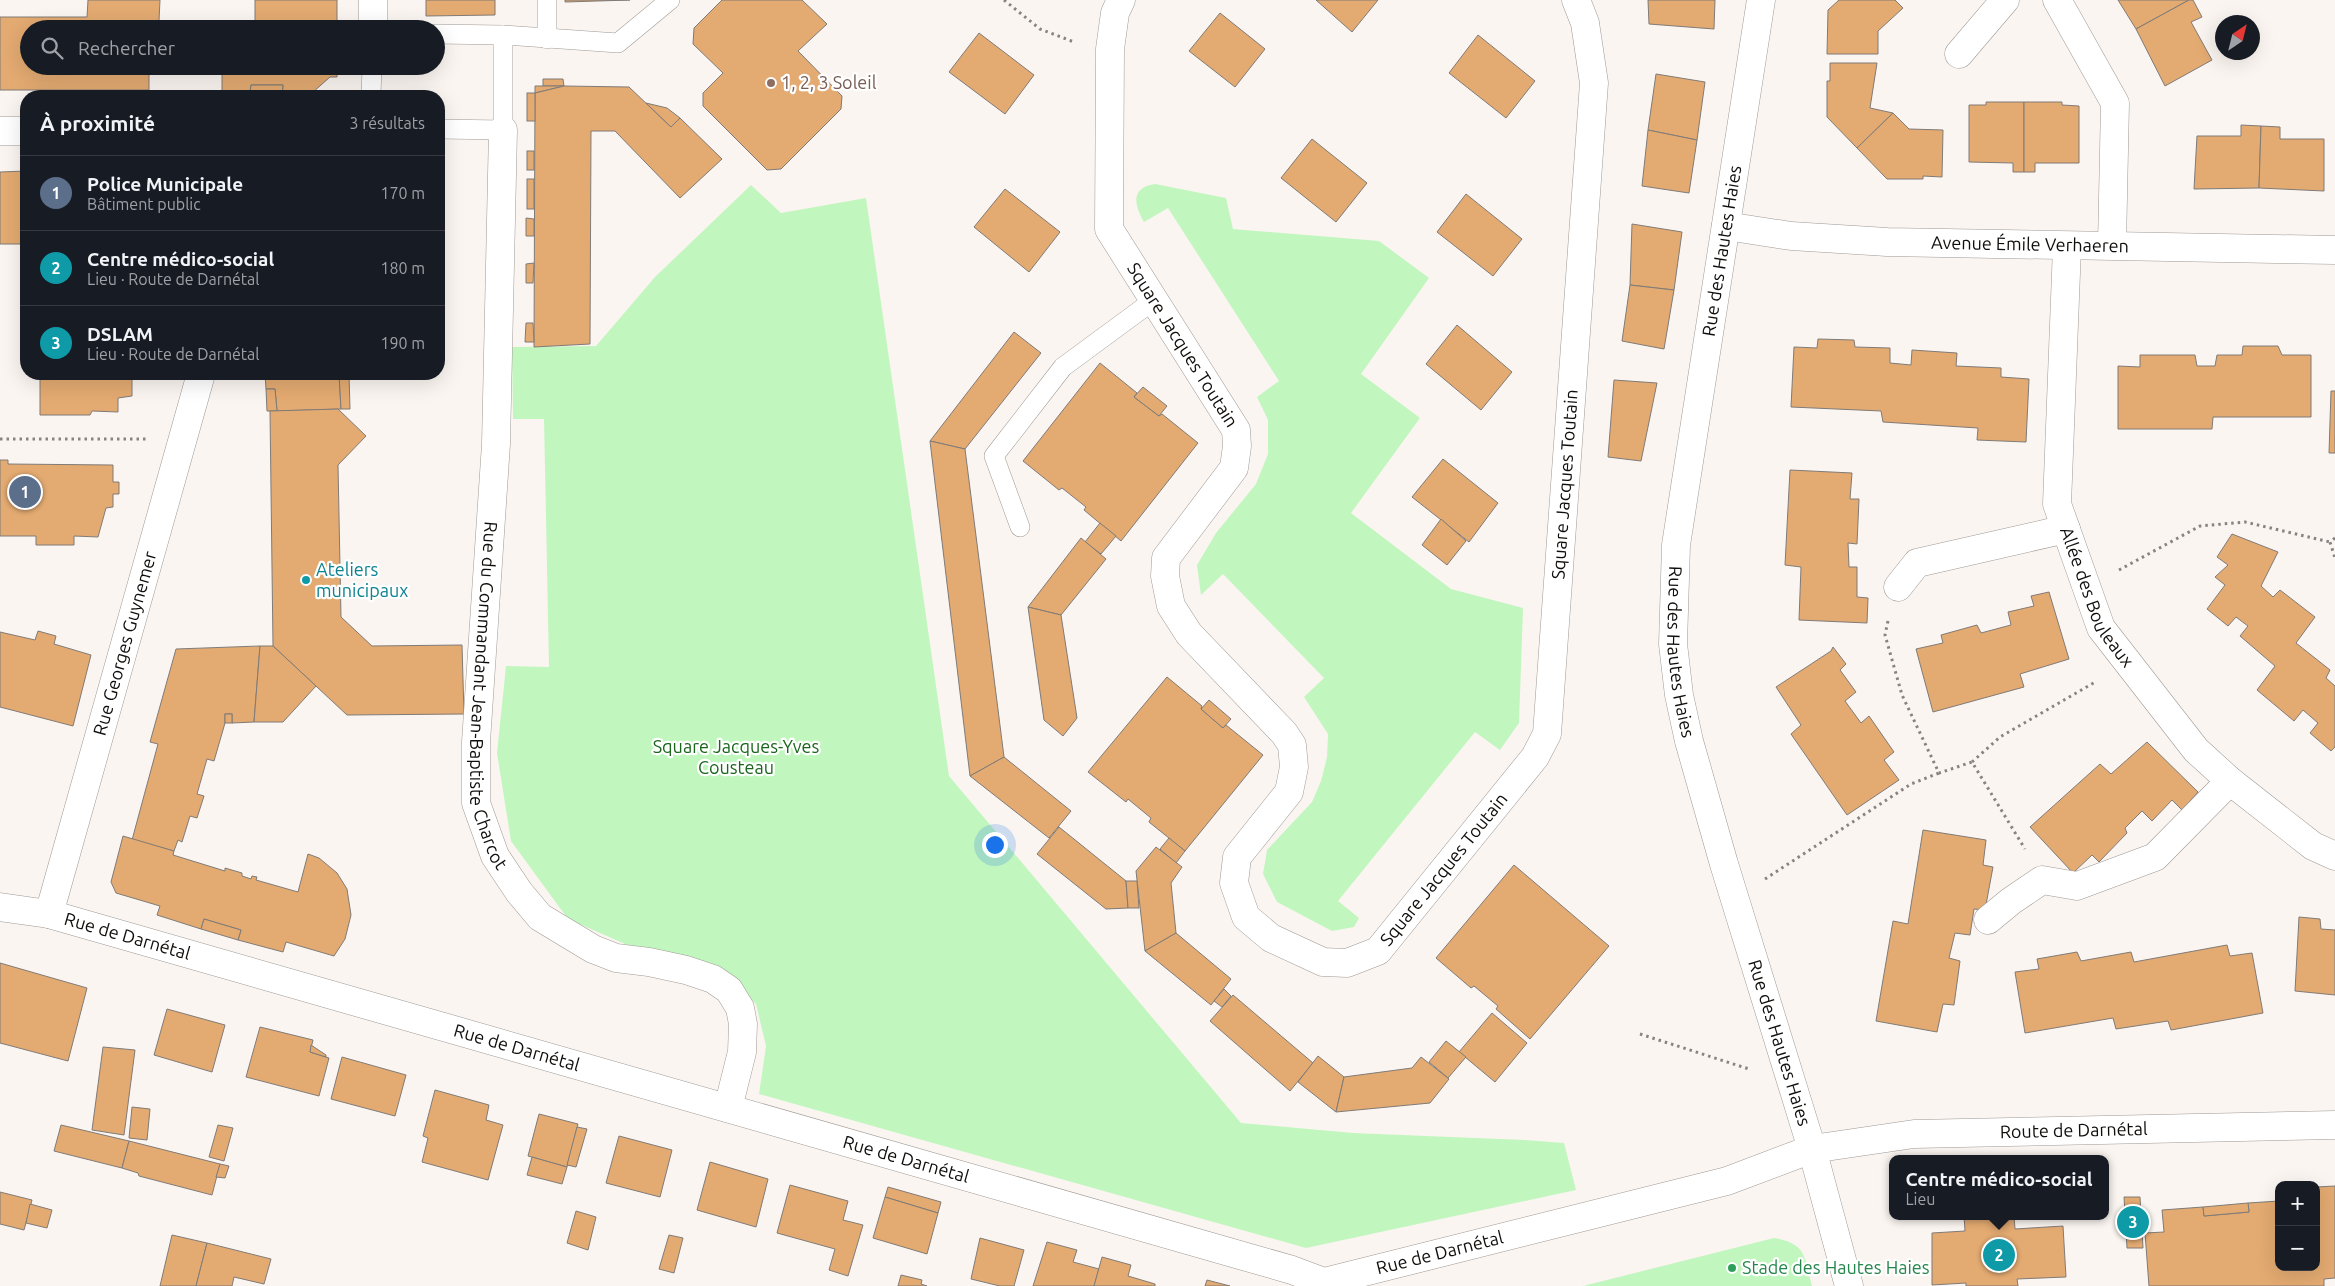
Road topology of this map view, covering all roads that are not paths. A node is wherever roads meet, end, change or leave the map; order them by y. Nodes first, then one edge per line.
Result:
1 (373, 0) edge
2 (547, 0) edge
3 (670, 0) edge
4 (1121, 0) edge
5 (1576, 0) edge
6 (1761, 0) edge
7 (2005, 0) edge
8 (2057, 0) edge
9 (373, 20) edge
10 (445, 34) edge
11 (504, 35) junction
12 (547, 39) junction
13 (1959, 54) dead end
14 (372, 75) edge
15 (371, 90) edge
16 (445, 129) edge
17 (503, 130) junction
18 (0, 131) edge
19 (20, 131) edge
20 (1726, 226) junction
21 (2112, 245) junction
22 (2067, 247) junction
23 (2335, 250) edge
24 (1154, 300) junction
25 (199, 380) edge
26 (1020, 527) dead end
27 (2066, 529) junction
28 (1898, 587) road end
29 (2230, 781) junction
30 (2335, 856) edge
31 (0, 906) edge
32 (50, 914) junction
33 (1988, 920) dead end
34 (728, 1108) junction
35 (2335, 1125) edge
36 (1812, 1149) junction
37 (1323, 1284) edge
38 (1850, 1286) edge

1 - 9 street
2 - 12 lane
3 - 12 lane
4 - 24 street, Square Jacques Toutain
5 - 24 street, Square Jacques Toutain
6 - 20 street, Rue des Hautes Haies
7 - 13 street
8 - 21 street
10 - 11 lane
11 - 12 lane
11 - 17 lane
14 - 15 lane
16 - 17 lane
17 - 34 street, Rue du Commandant Jean-Baptiste Charcot
18 - 19 street
20 - 22 street, Avenue Émile Verhaeren
20 - 36 street, Rue des Hautes Haies
21 - 22 street, Avenue Émile Verhaeren
21 - 23 street, Avenue Émile Verhaeren
22 - 27 street, Allée des Bouleaux
24 - 26 lane
25 - 32 street, Rue Georges Guynemer
27 - 28 street
27 - 29 street, Allée des Bouleaux
29 - 30 street, Allée des Bouleaux
29 - 33 street
31 - 32 street, Rue de Darnétal
32 - 34 street, Rue de Darnétal
34 - 37 street, Rue de Darnétal
35 - 36 street, Route de Darnétal
36 - 37 street, Rue de Darnétal
36 - 38 street, Rue des Hautes Haies

